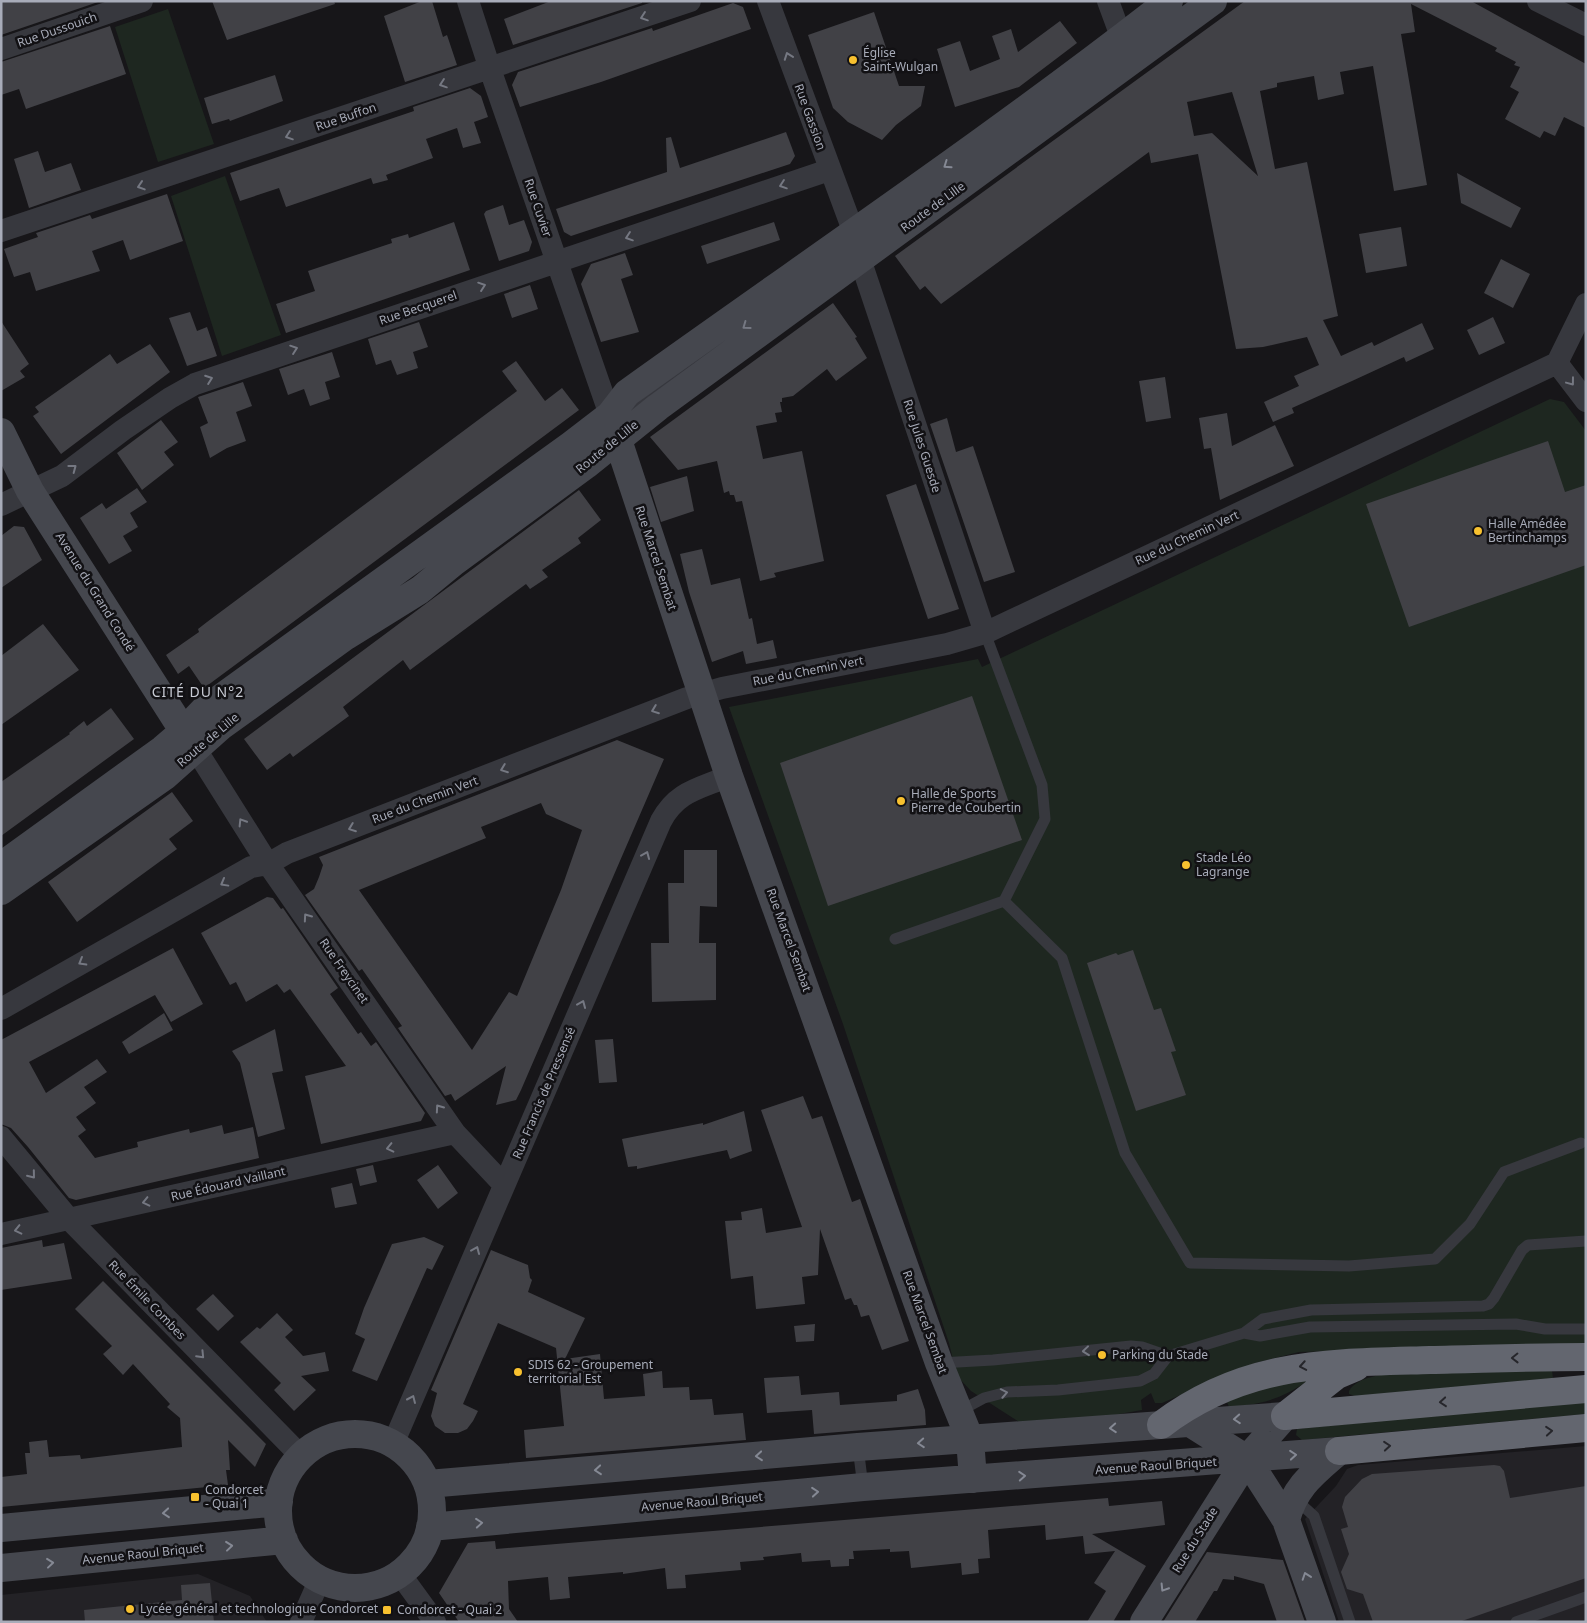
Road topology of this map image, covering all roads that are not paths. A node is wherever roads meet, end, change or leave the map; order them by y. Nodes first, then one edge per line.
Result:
1 (142, 1) edge
2 (468, 1) edge
3 (690, 1) edge
4 (768, 1) edge
5 (1108, 1) edge
6 (1169, 1) edge
7 (1213, 1) edge
8 (1538, 1) edge
9 (1586, 25) edge
10 (1129, 41) junction
11 (1, 49) edge
12 (490, 69) junction
13 (829, 170) junction
14 (966, 182) junction
15 (1, 231) edge
16 (866, 232) junction
17 (860, 259) junction
18 (557, 261) junction
19 (1586, 304) edge
20 (759, 316) dead end
21 (1557, 363) junction
22 (1586, 401) edge
23 (614, 426) junction
24 (1, 432) edge
25 (30, 491) junction
26 (1, 505) edge
27 (413, 559) junction
28 (420, 590) junction
29 (385, 594) dead end
30 (354, 618) dead end
31 (985, 633) junction
32 (701, 693) junction
33 (190, 740) junction
34 (729, 776) junction
35 (268, 864) junction
36 (1, 866) edge
37 (1, 878) edge
38 (1, 891) edge
39 (1004, 901) junction
40 (895, 939) dead end
41 (1, 1010) edge
42 (455, 1133) junction
43 (1, 1137) edge
44 (1581, 1143) dead end
45 (504, 1185) junction
46 (69, 1219) junction
47 (1, 1234) edge
48 (1586, 1241) edge
49 (1586, 1329) edge
50 (1244, 1333) junction
51 (1168, 1356) junction
52 (1586, 1357) edge
53 (1369, 1362) junction
54 (939, 1363) junction
55 (1586, 1389) edge
56 (960, 1411) junction
57 (1285, 1416) junction
58 (1190, 1423) junction
59 (1161, 1425) junction
60 (1586, 1428) edge
61 (970, 1439) junction
62 (393, 1444) junction
63 (858, 1447) junction
64 (1339, 1451) junction
65 (301, 1456) junction
66 (1247, 1459) junction
67 (973, 1479) junction
68 (428, 1484) junction
69 (863, 1487) junction
70 (278, 1502) junction
71 (1283, 1504) junction
72 (430, 1527) junction
73 (1, 1528) edge
74 (284, 1540) junction
75 (1, 1568) edge
76 (400, 1574) junction
77 (320, 1579) junction
78 (1586, 1597) edge
79 (301, 1622) edge
80 (434, 1622) edge
81 (1144, 1622) edge
82 (1322, 1622) edge
83 (1350, 1622) edge
84 (1516, 1622) edge

1 - 11 street, Rue Dussouich
2 - 12 street, Rue Cuvier
3 -> 12 street, Rue Buffon
13 -> 4 street, Rue Gassion
5 - 10 street
6 - 10 main road, Route de Lille
7 - 14 main road, Route de Lille
8 - 9 street
10 - 14 lane
10 -> 16 main road, Route de Lille
12 -> 15 street, Rue Buffon
12 - 18 street, Rue Cuvier
13 - 16 street, Rue Gassion
13 -> 18 street, Rue Becquerel
14 - 17 main road, Route de Lille
16 - 23 main road, Route de Lille
17 - 23 main road, Route de Lille
17 - 31 street, Rue Jules Guesde
18 - 23 street, Rue Cuvier
25 -> 18 street, Rue Becquerel
19 - 21 street
20 -> 23 lane
21 -> 22 street
21 - 31 street, Rue du Chemin Vert
23 - 27 main road, Route de Lille
23 - 28 main road, Route de Lille
23 - 28 lane
23 - 32 main road, Rue Marcel Sembat
24 - 25 main road, Avenue du Grand Condé
25 - 26 street, Rue Becquerel
25 - 33 main road, Avenue du Grand Condé
27 - 29 lane
27 - 33 main road, Route de Lille
28 - 33 main road, Route de Lille
30 - 33 lane
31 - 32 street, Rue du Chemin Vert
31 - 39 lane
32 - 34 main road, Rue Marcel Sembat
32 -> 35 street, Rue du Chemin Vert
35 -> 33 street, Rue Freycinet
33 - 36 main road, Route de Lille
33 - 37 lane
33 - 38 main road, Route de Lille
45 -> 34 street, Rue Francis de Pressensé
34 - 54 main road, Rue Marcel Sembat
35 -> 41 street, Rue du Chemin Vert
42 -> 35 street, Rue Freycinet
39 - 40 lane
39 - 44 lane
42 - 45 street, Rue Freycinet
42 -> 46 street, Rue Édouard Vaillant
43 -> 46 street, Rue Émile Combes
62 -> 45 street, Rue Francis de Pressensé
46 -> 47 street, Rue Édouard Vaillant
46 -> 65 street, Rue Émile Combes
48 - 50 lane
49 - 50 lane
50 - 51 lane
51 -> 54 lane
56 -> 51 lane
52 -> 53 highway
53 - 57 highway
53 -> 59 highway
54 - 56 main road, Rue Marcel Sembat
55 -> 57 highway
56 - 61 main road, Rue Marcel Sembat
57 -> 58 main road
57 - 66 main road, Rue du Stade
58 - 59 main road
58 - 66 main road
59 -> 61 main road
64 -> 60 highway
61 -> 63 main road
61 - 67 main road
62 - 65 main road
62 - 68 main road
63 -> 68 main road
63 - 69 lane
66 -> 64 main road, Avenue Raoul Briquet
64 - 71 main road
65 - 70 main road
67 -> 66 main road, Avenue Raoul Briquet
66 - 71 main road
66 -> 81 main road, Rue du Stade
67 - 69 main road, Avenue Raoul Briquet
68 - 72 main road
72 -> 69 main road, Avenue Raoul Briquet
70 -> 73 main road
70 - 74 main road
82 -> 71 main road
71 - 83 lane
72 - 76 main road
75 -> 74 main road, Avenue Raoul Briquet
74 - 77 main road
76 - 77 main road
76 - 80 street
77 - 79 street
78 - 84 lane

